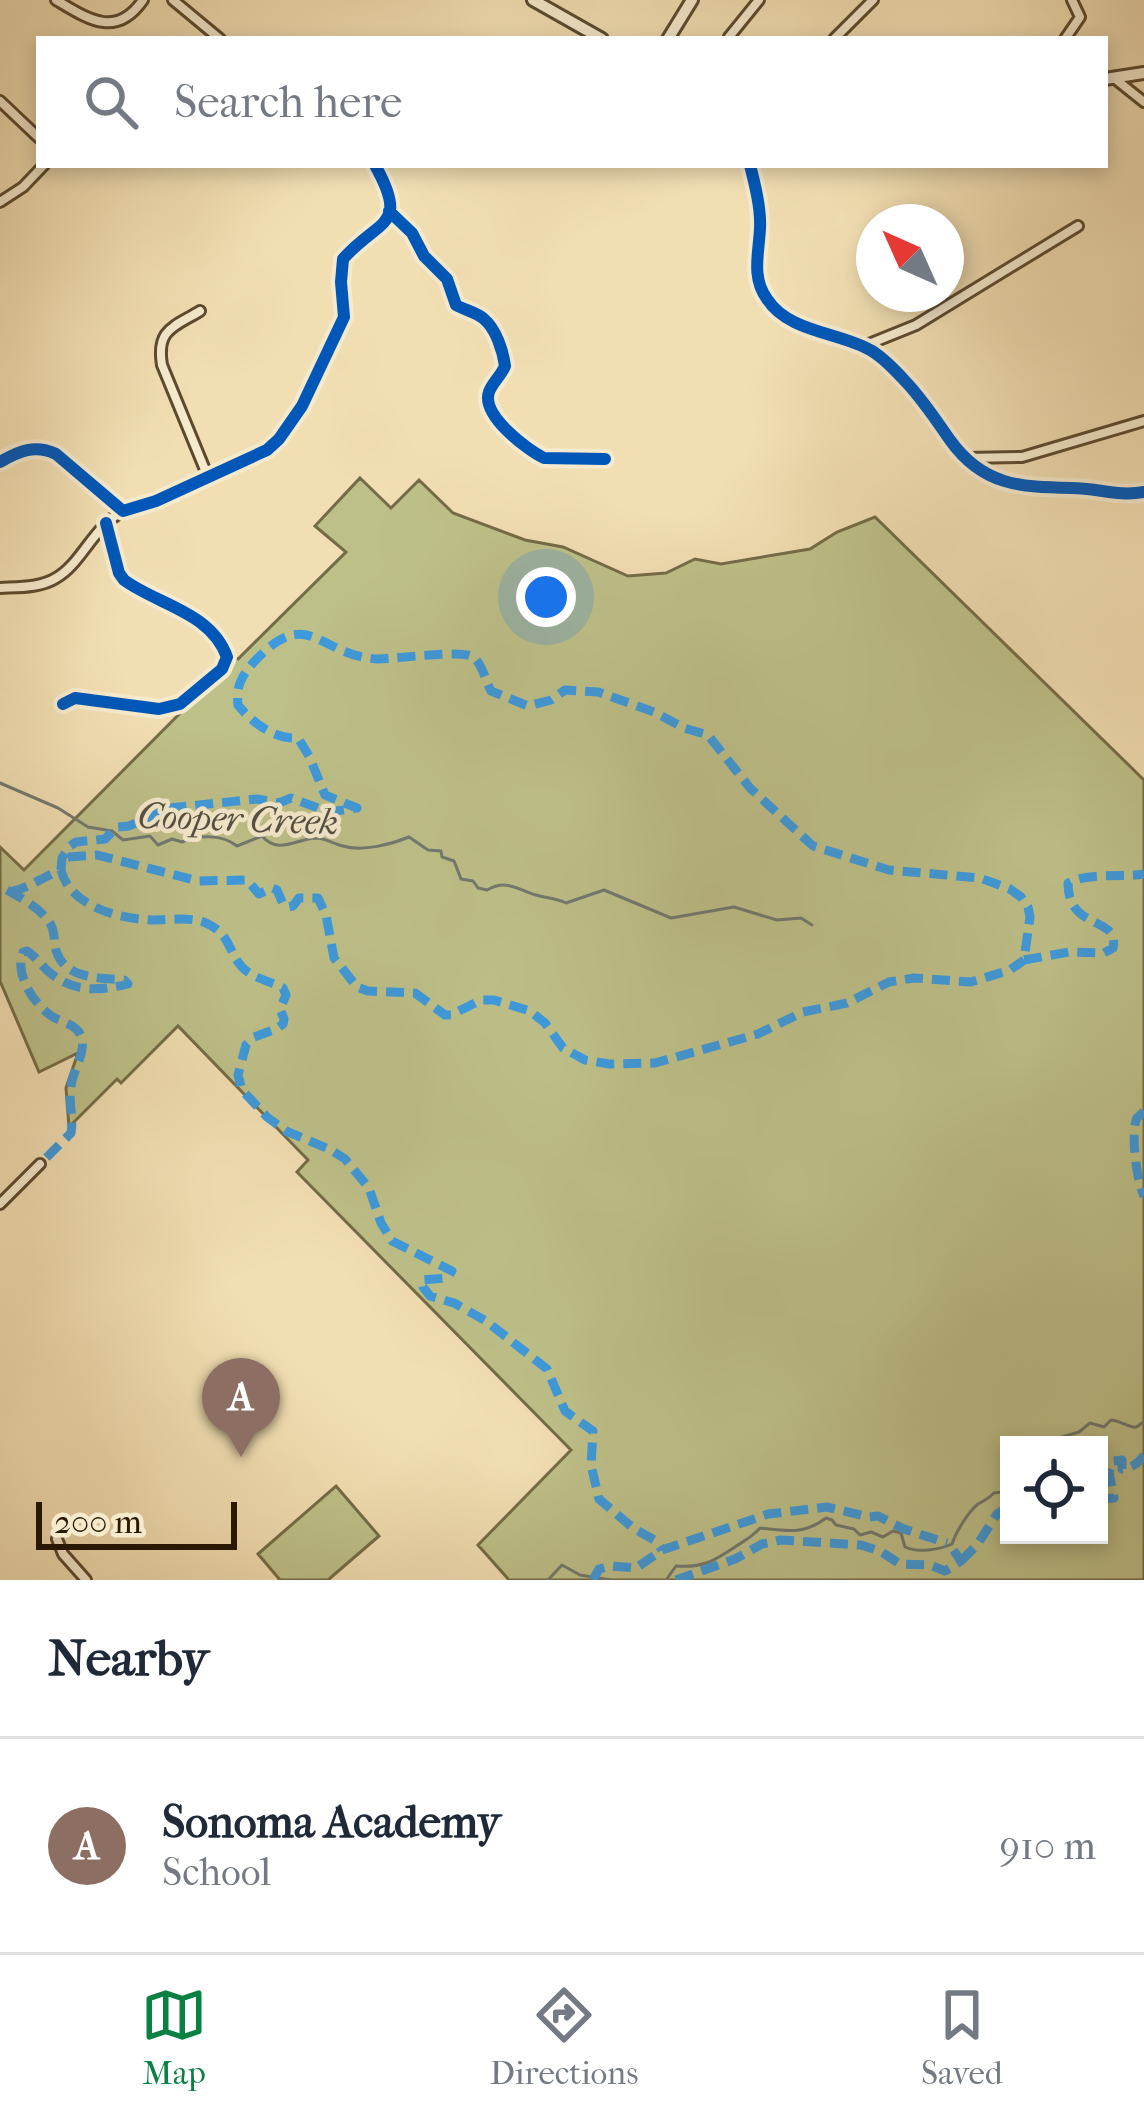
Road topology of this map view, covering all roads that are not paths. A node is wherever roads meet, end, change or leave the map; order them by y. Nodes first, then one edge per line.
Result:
1 (56, 0) edge
2 (142, 0) edge
3 (173, 0) edge
4 (533, 0) edge
5 (692, 0) edge
6 (758, 0) edge
7 (873, 0) edge
8 (1072, 0) edge
9 (216, 36) edge
10 (597, 36) edge
11 (670, 36) edge
12 (730, 36) edge
13 (842, 36) edge
14 (1067, 36) edge
15 (1144, 73) edge
16 (1109, 78) edge
17 (0, 101) edge
18 (1144, 102) edge
19 (36, 135) edge
20 (41, 168) edge
21 (377, 168) edge
22 (751, 168) edge
23 (0, 202) edge
24 (389, 211) junction
25 (1078, 226) dead end
26 (200, 311) dead end
27 (863, 346) junction
28 (1144, 421) edge
29 (964, 458) junction
30 (605, 459) dead end
31 (0, 462) edge
32 (208, 477) junction
33 (1144, 492) edge
34 (123, 511) junction
35 (106, 523) junction
36 (0, 588) edge
37 (63, 704) dead end
38 (40, 1164) dead end
39 (0, 1204) edge
40 (57, 1539) dead end
41 (86, 1580) edge

1 - 2 street
3 - 9 street
4 - 10 street
5 - 11 street
6 - 12 street
7 - 13 street
8 - 14 street
15 - 16 street
16 - 18 street
17 - 19 street
20 - 23 street
21 - 24 street
22 - 27 street
24 - 30 street
24 - 32 street
25 - 27 street
26 - 32 street
27 - 29 street
28 - 29 street
29 - 33 street
31 - 34 street
32 - 34 street
34 - 35 street
35 - 36 street
35 - 37 street
38 - 39 street
40 - 41 street

